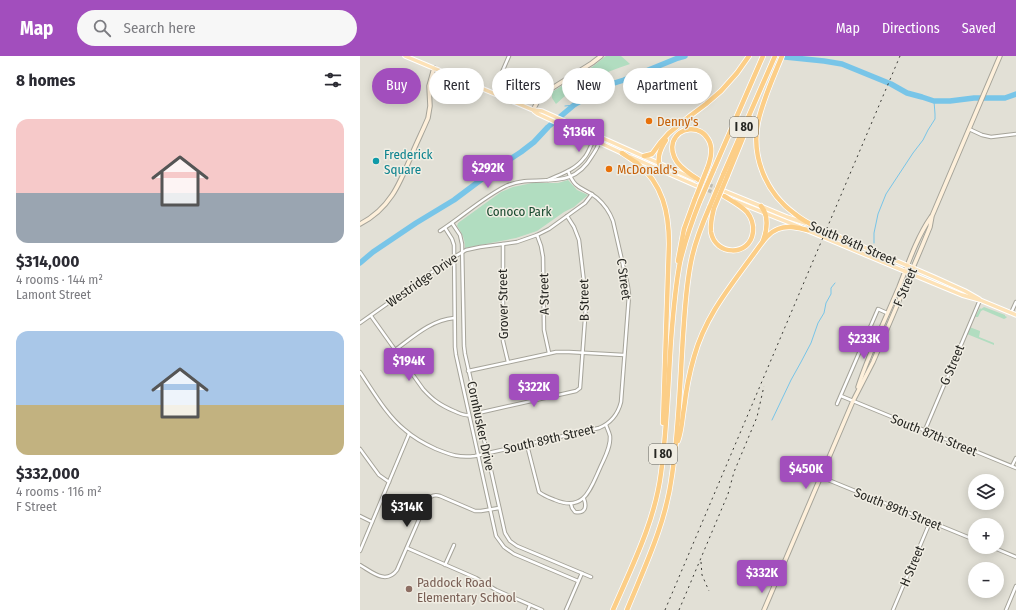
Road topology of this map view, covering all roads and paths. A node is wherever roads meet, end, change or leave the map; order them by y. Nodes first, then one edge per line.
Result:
1 (405, 56) edge
2 (509, 56) edge
3 (601, 56) edge
4 (750, 56) edge
5 (763, 56) edge
6 (775, 56) edge
7 (782, 56) edge
8 (1000, 56) edge
9 (415, 58) edge
10 (434, 68) edge
11 (504, 68) edge
12 (430, 104) edge
13 (518, 104) edge
14 (533, 110) junction
15 (674, 129) junction
16 (969, 129) junction
17 (1016, 134) edge
18 (599, 136) junction
19 (594, 140) junction
20 (599, 142) junction
21 (622, 153) junction
22 (644, 156) junction
23 (659, 162) junction
24 (568, 171) junction
25 (664, 171) junction
26 (570, 177) junction
27 (548, 180) junction
28 (698, 182) junction
29 (724, 191) tunnel mouth
30 (592, 194) junction
31 (723, 196) joint
32 (761, 206) junction
33 (712, 207) junction
34 (765, 213) junction
35 (567, 216) junction
36 (932, 216) junction
37 (452, 223) junction
38 (360, 224) edge
39 (445, 228) junction
40 (818, 228) junction
41 (808, 230) junction
42 (440, 231) dead end
43 (537, 235) junction
44 (503, 244) junction
45 (758, 249) junction
46 (463, 252) junction
47 (454, 257) junction
48 (908, 266) junction
49 (913, 268) junction
50 (905, 272) junction
51 (910, 274) junction
52 (676, 290) junction
53 (980, 300) junction
54 (1016, 302) edge
55 (888, 313) junction
56 (1011, 313) junction
57 (1016, 315) edge
58 (371, 316) junction
59 (454, 318) junction
60 (360, 323) edge
61 (395, 350) junction
62 (582, 352) junction
63 (549, 353) junction
64 (624, 355) junction
65 (508, 362) junction
66 (468, 371) junction
67 (360, 372) edge
68 (841, 396) junction
69 (853, 401) junction
70 (837, 404) dead end
71 (478, 413) junction
72 (469, 415) junction
73 (606, 425) junction
74 (925, 430) junction
75 (410, 434) junction
76 (527, 445) junction
77 (676, 446) junction
78 (360, 449) edge
79 (487, 454) junction
80 (478, 456) junction
81 (1016, 458) edge
82 (1012, 466) junction
83 (1016, 468) edge
84 (661, 473) junction
85 (821, 477) junction
86 (389, 482) junction
87 (584, 499) junction
88 (571, 504) junction
89 (499, 508) junction
90 (490, 509) junction
91 (360, 516) edge
92 (372, 522) junction
93 (930, 522) junction
94 (968, 537) edge
95 (454, 546) dead end
96 (407, 548) junction
97 (360, 551) edge
98 (1004, 552) edge
99 (1016, 557) edge
100 (360, 565) edge
101 (445, 565) junction
102 (582, 573) junction
103 (590, 577) dead end
104 (578, 582) junction
105 (1016, 586) edge
106 (530, 605) junction
107 (528, 610) edge
108 (542, 610) edge
109 (566, 610) edge
110 (614, 610) edge
111 (627, 610) edge
112 (764, 610) edge
113 (893, 610) edge
114 (1006, 610) edge

1 - 9 main road
2 - 11 street
3 - 14 street
4 - 15 highway
5 - 52 highway, I 80, bridge
6 - 33 highway, I 80, bridge
7 - 40 highway
8 - 16 street, F Street
9 - 10 main road
12 - 38 street
13 - 14 main road
14 - 18 main road
14 - 19 main road
15 - 22 highway
15 - 23 highway
16 - 17 street
16 - 36 street, F Street
18 - 19 street
18 - 20 street
18 - 22 main road
19 - 20 main road
19 - 24 street
20 - 21 main road
20 - 26 street
21 - 25 main road
21 - 84 highway
22 - 23 main road
23 - 25 highway
23 - 28 main road
24 - 26 street, C Street
24 - 27 street
25 - 28 main road
26 - 27 street
26 - 30 street, C Street
27 - 37 street
28 - 52 highway, bridge
29 - 32 main road, South 84th Street
30 - 35 street, Westridge Drive
30 - 64 street, C Street
31 - 33 highway
31 - 34 main road, South 84th Street
32 - 34 highway
32 - 40 main road, South 84th Street
33 - 77 highway, I 80
34 - 41 main road, South 84th Street
34 - 45 highway
35 - 43 street, Westridge Drive
35 - 62 street, B Street
36 - 48 street, F Street
36 - 49 street, F Street
37 - 39 street
37 - 46 street, Cornhusker Drive
39 - 42 street
39 - 47 street, Cornhusker Drive
40 - 48 main road, South 84th Street
41 - 45 highway
41 - 50 main road, South 84th Street
43 - 44 street, Westridge Drive
43 - 63 street, A Street
44 - 46 street, Westridge Drive
44 - 65 street, Grover Street
45 - 77 highway
46 - 47 street, Westridge Drive
46 - 66 street, Cornhusker Drive
47 - 58 street, Westridge Drive
47 - 59 street, Cornhusker Drive
48 - 49 main road, South 84th Street
48 - 50 street, F Street
49 - 51 street, F Street
49 - 53 main road, South 84th Street
50 - 51 main road, South 84th Street
50 - 55 street, F Street
51 - 53 main road, South 84th Street
51 - 69 street, F Street
52 - 84 highway, I 80
53 - 56 main road, South 84th Street
53 - 74 street, G Street
54 - 56 street
55 - 68 street
55 - 69 street, F Street
56 - 57 main road, South 84th Street
58 - 60 street, Westridge Drive
58 - 61 street
59 - 61 street
59 - 72 street, Cornhusker Drive
61 - 72 street
62 - 63 street
62 - 64 street
62 - 71 street, B Street
63 - 65 street
64 - 73 street, C Street
65 - 66 street
66 - 71 street, Cornhusker Drive
67 - 75 street, South 89th Street
68 - 69 street, South 87th Street
68 - 70 street
69 - 74 street, South 87th Street
69 - 85 street, F Street
71 - 79 street, Cornhusker Drive
72 - 80 street, Cornhusker Drive
73 - 76 street, South 89th Street
73 - 87 street
74 - 82 street, South 87th Street
75 - 80 street, South 89th Street
75 - 86 street
76 - 79 street, South 89th Street
76 - 88 street
77 - 111 highway, I 80
78 - 86 street
79 - 80 street, South 89th Street
79 - 89 street, Cornhusker Drive
80 - 90 street, Cornhusker Drive
81 - 82 street
82 - 83 street, South 87th Street
84 - 110 highway, I 80
85 - 93 street, South 89th Street
85 - 112 street, F Street
86 - 92 street
87 - 88 street
87 - 88 street
89 - 90 street
89 - 102 street, Cornhusker Drive
90 - 96 street
90 - 104 street, Cornhusker Drive
91 - 92 street
92 - 97 street
93 - 94 street, South 89th Street
93 - 113 street, H Street
95 - 101 street
96 - 100 street
96 - 101 street
98 - 99 street
101 - 106 street
102 - 103 street, Cornhusker Drive
102 - 104 street
104 - 109 street
105 - 114 street
106 - 107 street
106 - 108 street

